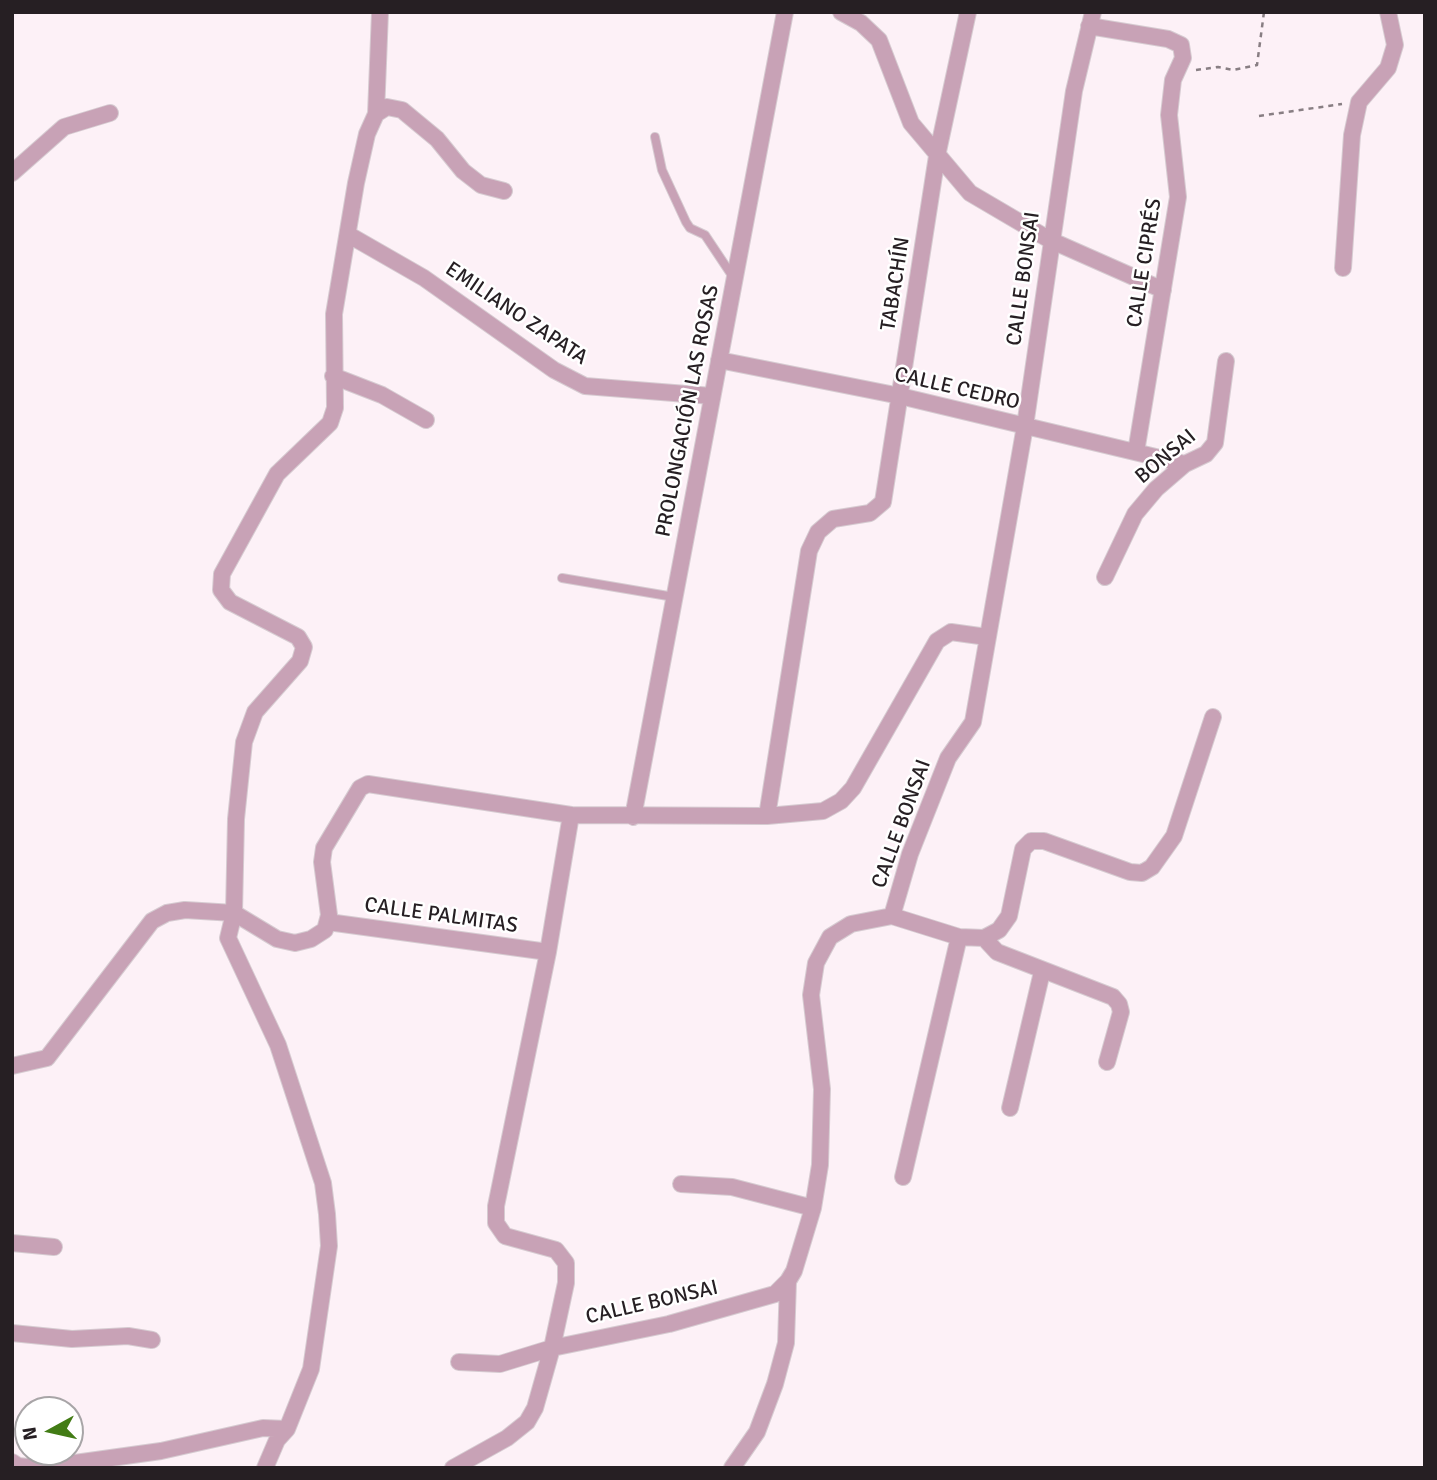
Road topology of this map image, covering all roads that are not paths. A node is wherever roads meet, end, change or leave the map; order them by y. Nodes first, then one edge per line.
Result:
1 (380, 12) edge
2 (785, 12) edge
3 (841, 12) edge
4 (968, 12) edge
5 (1388, 12) edge
6 (1091, 19) edge
7 (110, 113) dead end
8 (376, 114) junction
9 (655, 137) dead end
10 (937, 156) junction
11 (12, 173) edge
12 (504, 191) dead end
13 (349, 235) junction
14 (1050, 240) junction
15 (1343, 268) dead end
16 (734, 279) junction
17 (1163, 290) junction
18 (719, 360) junction
19 (1226, 362) dead end
20 (333, 376) junction
21 (712, 396) junction
22 (900, 396) junction
23 (426, 420) dead end
24 (1024, 426) junction
25 (1136, 452) junction
26 (1185, 464) junction
27 (1105, 577) dead end
28 (562, 578) dead end
29 (674, 597) junction
30 (987, 637) junction
31 (1213, 717) dead end
32 (571, 815) junction
33 (767, 816) junction
34 (633, 817) junction
35 (234, 913) junction
36 (892, 916) junction
37 (328, 922) junction
38 (959, 937) junction
39 (984, 938) junction
40 (548, 952) junction
41 (1042, 971) junction
42 (1107, 1062) dead end
43 (12, 1066) edge
44 (1010, 1108) dead end
45 (903, 1178) dead end
46 (681, 1184) dead end
47 (813, 1208) junction
48 (12, 1243) edge
49 (54, 1247) dead end
50 (788, 1282) junction
51 (12, 1333) edge
52 (152, 1340) dead end
53 (552, 1348) junction
54 (459, 1362) dead end
55 (287, 1429) junction
56 (12, 1462) edge
57 (265, 1468) edge
58 (453, 1468) edge
59 (732, 1468) edge

1 - 8 street
2 - 16 street, PROLONGACIÓN LAS ROSAS
3 - 10 street
4 - 10 street, TABACHÍN
5 - 15 street
6 - 14 street, CALLE BONSAI
6 - 17 street, CALLE CIPRÉS
7 - 11 street
8 - 12 street
8 - 13 street
9 - 16 lane
10 - 14 street
10 - 22 street, TABACHÍN
13 - 20 street
13 - 21 street, EMILIANO ZAPATA
14 - 17 street
14 - 24 street, CALLE BONSAI
16 - 18 street, PROLONGACIÓN LAS ROSAS
17 - 25 street, CALLE CIPRÉS
18 - 21 street, PROLONGACIÓN LAS ROSAS
18 - 22 street, CALLE CEDRO
19 - 26 street, BONSAI
20 - 23 street
20 - 35 street
21 - 29 street, PROLONGACIÓN LAS ROSAS
22 - 24 street, CALLE CEDRO
22 - 33 street, TABACHÍN
24 - 25 street, CALLE CEDRO
24 - 30 street, CALLE BONSAI
25 - 26 street, CALLE CEDRO
26 - 27 street, BONSAI
28 - 29 lane
29 - 34 street, PROLONGACIÓN LAS ROSAS
30 - 33 street
30 - 36 street, CALLE BONSAI
31 - 39 street
32 - 34 street
32 - 37 street
32 - 40 street
33 - 34 street
35 - 37 street
35 - 43 street
35 - 55 street
36 - 38 street
36 - 47 street, CALLE BONSAI
37 - 40 street, CALLE PALMITAS
38 - 39 street
38 - 45 street
39 - 41 street
40 - 53 street
41 - 42 street
41 - 44 street
46 - 47 street
47 - 50 street, CALLE BONSAI
48 - 49 street
50 - 53 street, CALLE BONSAI
50 - 59 street
51 - 52 street
53 - 54 street, CALLE BONSAI
53 - 58 street
55 - 56 street
55 - 57 street

